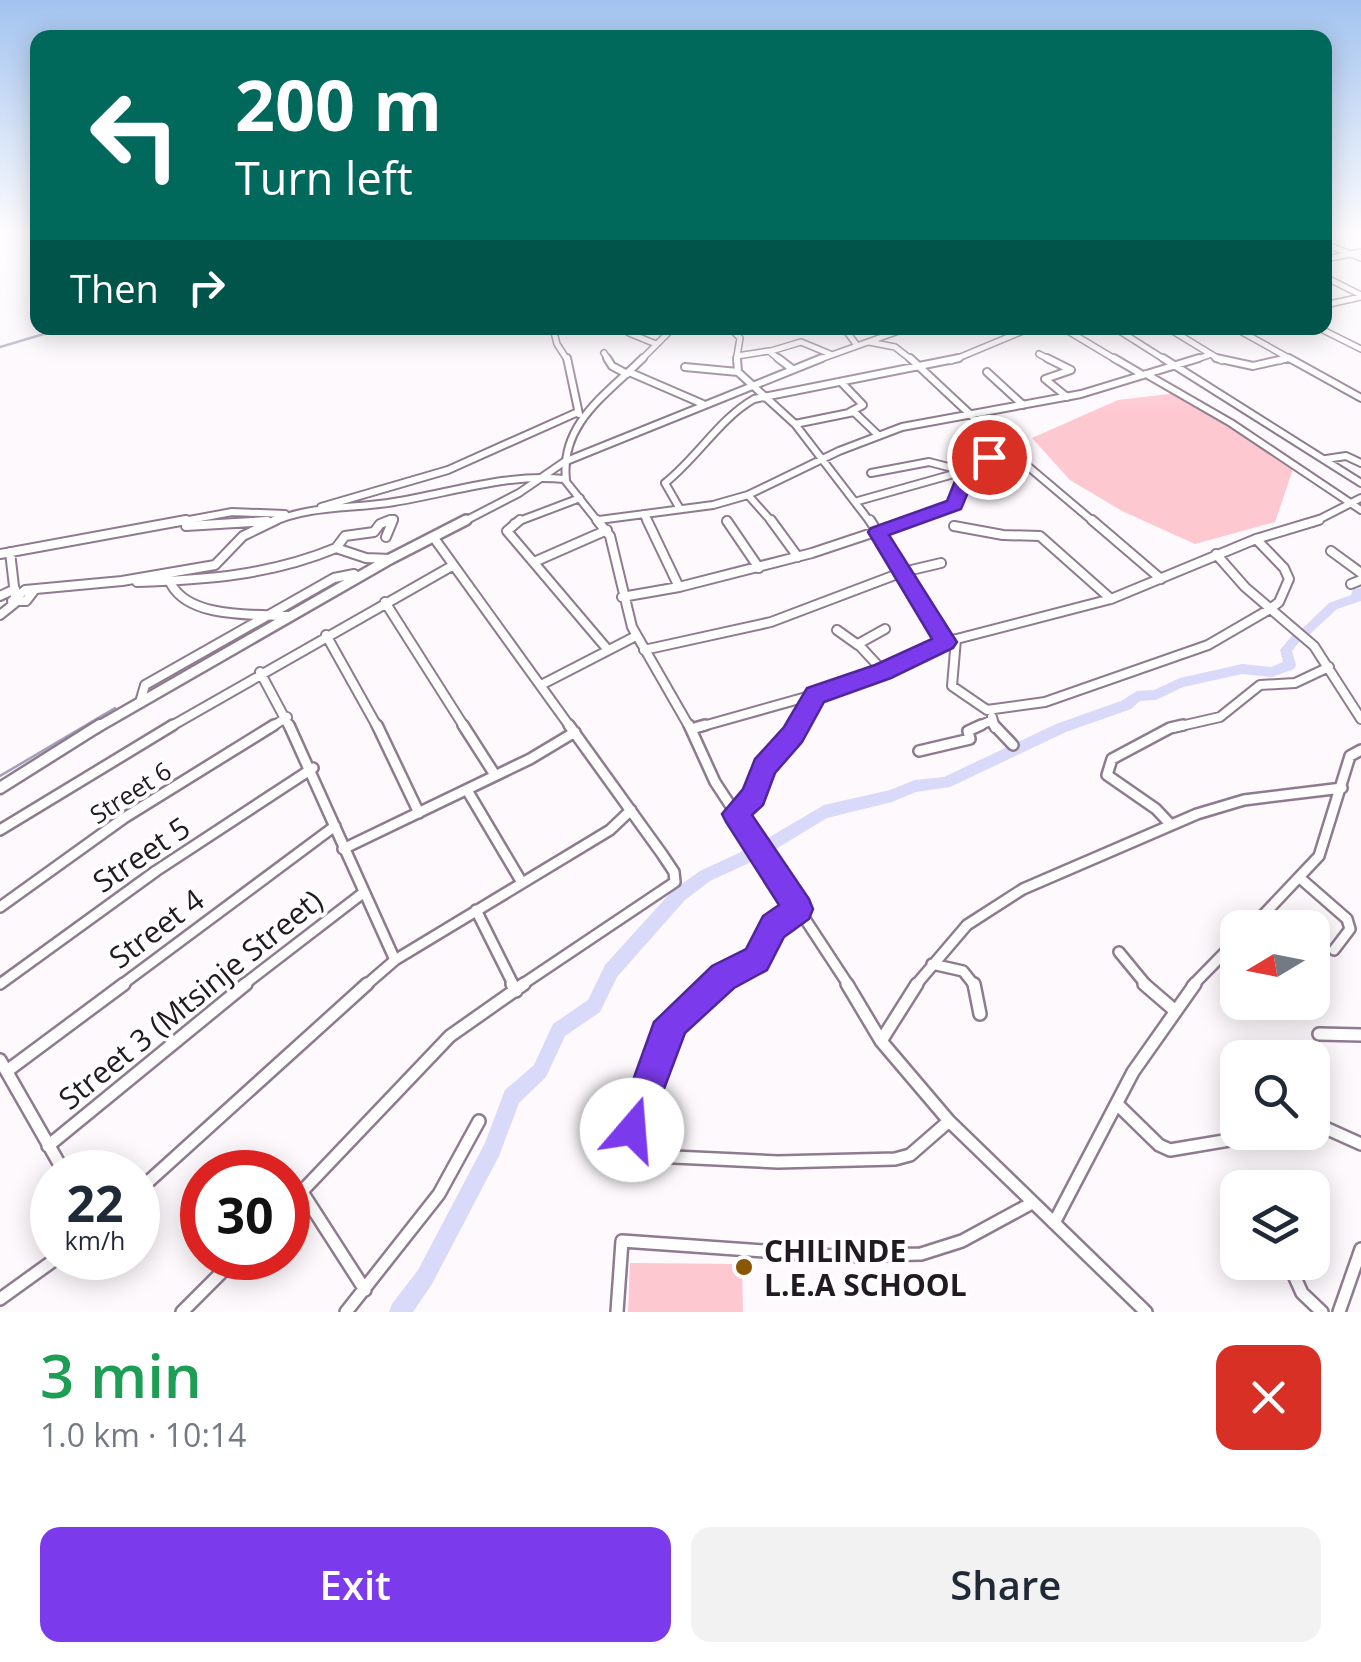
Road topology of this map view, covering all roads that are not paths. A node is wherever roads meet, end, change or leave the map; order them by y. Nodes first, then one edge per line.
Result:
1 (1361, 296) edge
2 (1332, 303) edge
3 (1332, 334) edge
4 (554, 335) edge
5 (635, 335) edge
6 (666, 335) edge
7 (737, 335) edge
8 (852, 335) edge
9 (884, 335) edge
10 (1013, 335) edge
11 (1075, 335) edge
12 (1126, 335) edge
13 (1179, 335) edge
14 (1247, 335) edge
15 (860, 342) junction
16 (656, 344) junction
17 (1361, 348) edge
18 (771, 352) junction
19 (604, 353) dead end
20 (830, 354) junction
21 (1039, 354) dead end
22 (1209, 355) junction
23 (737, 356) junction
24 (1288, 358) junction
25 (1174, 365) junction
26 (919, 367) junction
27 (686, 368) dead end
28 (791, 368) junction
29 (738, 372) junction
30 (987, 372) dead end
31 (628, 373) junction
32 (1144, 374) junction
33 (842, 383) junction
34 (754, 384) junction
35 (766, 396) junction
36 (1066, 397) junction
37 (1361, 398) edge
38 (703, 404) junction
39 (1023, 405) junction
40 (850, 412) junction
41 (970, 414) junction
42 (580, 415) junction
43 (795, 424) junction
44 (878, 435) junction
45 (1005, 447) junction
46 (824, 459) junction
47 (1326, 459) junction
48 (564, 462) junction
49 (1361, 462) edge
50 (964, 470) junction
51 (871, 473) dead end
52 (547, 475) junction
53 (566, 481) junction
54 (1361, 483) edge
55 (748, 495) junction
56 (580, 498) junction
57 (1361, 498) edge
58 (858, 501) junction
59 (1351, 504) junction
60 (680, 509) junction
61 (1361, 510) edge
62 (308, 511) junction
63 (290, 514) junction
64 (642, 514) junction
65 (599, 520) junction
66 (269, 521) junction
67 (726, 521) dead end
68 (954, 526) dead end
69 (142, 529) junction
70 (607, 530) junction
71 (878, 532) junction
72 (386, 537) dead end
73 (434, 538) junction
74 (1256, 539) junction
75 (336, 548) junction
76 (1331, 551) dead end
77 (10, 552) junction
78 (0, 554) edge
79 (1216, 554) junction
80 (798, 557) junction
81 (390, 559) junction
82 (534, 562) junction
83 (940, 562) dead end
84 (452, 566) junction
85 (759, 568) junction
86 (903, 572) junction
87 (1361, 576) edge
88 (358, 577) junction
89 (1161, 579) junction
90 (122, 581) junction
91 (171, 584) junction
92 (1351, 584) dead end
93 (679, 587) junction
94 (0, 596) edge
95 (15, 596) junction
96 (622, 597) junction
97 (1111, 598) junction
98 (386, 602) junction
99 (1270, 609) junction
100 (0, 614) edge
101 (270, 614) junction
102 (288, 616) junction
103 (885, 629) dead end
104 (837, 630) dead end
105 (326, 636) junction
106 (636, 636) junction
107 (951, 641) junction
108 (858, 645) junction
109 (608, 650) junction
110 (644, 650) junction
111 (1330, 668) junction
112 (883, 671) junction
113 (260, 672) junction
114 (540, 685) junction
115 (1360, 694) edge
116 (815, 695) junction
117 (1349, 697) junction
118 (141, 699) junction
119 (998, 711) junction
120 (287, 716) junction
121 (1361, 719) edge
122 (992, 720) junction
123 (691, 730) junction
124 (575, 732) junction
125 (1013, 745) dead end
126 (919, 750) dead end
127 (1361, 750) edge
128 (313, 768) junction
129 (495, 774) junction
130 (0, 788) edge
131 (1342, 788) junction
132 (466, 790) junction
133 (630, 810) junction
134 (419, 813) junction
135 (736, 814) junction
136 (1171, 825) junction
137 (335, 826) junction
138 (0, 830) edge
139 (343, 849) junction
140 (1300, 878) junction
141 (521, 881) junction
142 (362, 893) junction
143 (0, 907) edge
144 (799, 909) junction
145 (476, 910) junction
146 (1268, 910) edge
147 (1334, 950) dead end
148 (1120, 952) dead end
149 (1220, 954) edge
150 (395, 960) junction
151 (932, 964) junction
152 (0, 984) edge
153 (516, 991) junction
154 (1173, 1010) junction
155 (980, 1014) dead end
156 (1320, 1034) dead end
157 (1361, 1035) edge
158 (880, 1041) junction
159 (3, 1065) edge
160 (1118, 1104) junction
161 (479, 1121) dead end
162 (948, 1121) junction
163 (1330, 1130) edge
164 (1220, 1142) edge
165 (1361, 1144) edge
166 (48, 1146) junction
167 (50, 1150) edge
168 (160, 1171) edge
169 (310, 1184) edge
170 (1032, 1203) junction
171 (310, 1204) edge
172 (1054, 1223) junction
173 (1361, 1249) edge
174 (30, 1277) edge
175 (214, 1280) edge
176 (1296, 1280) edge
177 (365, 1290) junction
178 (0, 1299) edge
179 (182, 1312) edge
180 (346, 1312) edge
181 (617, 1312) edge
182 (1146, 1312) edge
183 (1322, 1312) edge
184 (1339, 1312) edge

1 - 2 street
3 - 17 street
4 - 42 street
5 - 16 street
6 - 16 street
7 - 23 street
8 - 15 street
9 - 15 street
10 - 26 street
11 - 32 street
12 - 25 street
13 - 22 street
14 - 24 street
15 - 20 street
15 - 26 street
16 - 31 street
18 - 20 street
18 - 23 street
18 - 28 street
19 - 31 street
20 - 28 street
21 - 36 street
22 - 24 street
22 - 25 street
23 - 29 street
24 - 37 street
25 - 32 street
25 - 47 street
26 - 33 street
26 - 41 street
27 - 29 street
28 - 34 street
29 - 34 street
30 - 39 street
31 - 38 street
31 - 42 street
32 - 36 street
32 - 59 street
33 - 35 street
33 - 40 street
34 - 35 street
34 - 38 street
35 - 43 street
35 - 60 street
36 - 39 street
38 - 48 street
39 - 41 street
40 - 43 street
40 - 44 street
41 - 44 street
41 - 45 street
42 - 48 street
42 - 62 street
43 - 46 street
44 - 46 street
45 - 50 street
45 - 89 street
46 - 55 street
46 - 58 street
47 - 49 street
47 - 54 street
48 - 52 street
48 - 53 street
50 - 51 street
50 - 58 street
50 - 71 street
52 - 53 street
52 - 62 street
52 - 73 street
53 - 56 street
55 - 60 street
55 - 80 street
56 - 65 street
56 - 82 street
57 - 59 street
58 - 71 street
59 - 61 street
59 - 74 street
60 - 64 street
62 - 63 street
63 - 66 street
63 - 69 street
64 - 65 street
64 - 93 street
65 - 70 street
66 - 69 street
66 - 90 street
67 - 85 street
68 - 97 street
69 - 77 street
70 - 82 street
70 - 96 street
71 - 80 street
71 - 86 street
72 - 75 street
73 - 81 street
73 - 84 street
74 - 79 street
74 - 99 street
75 - 81 street
75 - 91 street
76 - 87 street
77 - 78 street
77 - 95 street
79 - 89 street
79 - 99 street
80 - 85 street
81 - 88 street
82 - 109 street
83 - 86 street
84 - 98 street
84 - 114 street
85 - 93 street
86 - 107 street
86 - 110 street
87 - 92 street
88 - 101 street
88 - 102 street
89 - 97 street
90 - 91 street
90 - 95 street
91 - 101 street
93 - 96 street
94 - 95 street
95 - 100 street
96 - 106 street
97 - 107 street
98 - 105 street
98 - 129 street
99 - 111 street
99 - 119 street
101 - 102 street
101 - 118 street
102 - 118 street
103 - 108 street
104 - 108 street
105 - 113 street
105 - 134 street
106 - 109 street
106 - 110 street
107 - 112 street
107 - 119 street
108 - 112 street
109 - 114 street
110 - 123 street
111 - 117 street
111 - 136 street
112 - 116 street
113 - 120 street
113 - 138 street
114 - 124 street
115 - 117 street
116 - 123 street
116 - 135 street
117 - 121 street
118 - 130 street
119 - 122 street
120 - 128 street
120 - 143 street, Street 6
122 - 125 street
122 - 126 street
123 - 135 street
124 - 129 street
124 - 133 street
127 - 131 street
128 - 137 street
128 - 152 street, Street 5
129 - 132 street
131 - 136 street
131 - 140 street
132 - 134 street
132 - 141 street
133 - 141 street
133 - 153 street
134 - 139 street
135 - 144 street
136 - 151 street
137 - 139 street
137 - 159 street, Street 4
139 - 142 street
140 - 146 street
140 - 147 street
141 - 145 street
142 - 150 street
142 - 166 street, Street 3 (Mtsinje Street)
144 - 158 street
144 - 162 street
145 - 150 street
145 - 153 street
148 - 154 street
149 - 154 street
150 - 168 street
151 - 155 street
151 - 158 street
153 - 169 street
154 - 160 street
156 - 157 street
158 - 162 street
159 - 166 street
160 - 164 street
160 - 172 street
161 - 177 street
162 - 170 street
163 - 165 street
166 - 167 street
170 - 172 street
170 - 181 street
171 - 177 street
172 - 182 street
173 - 184 street
174 - 178 street
175 - 179 street
176 - 183 street
177 - 180 street

